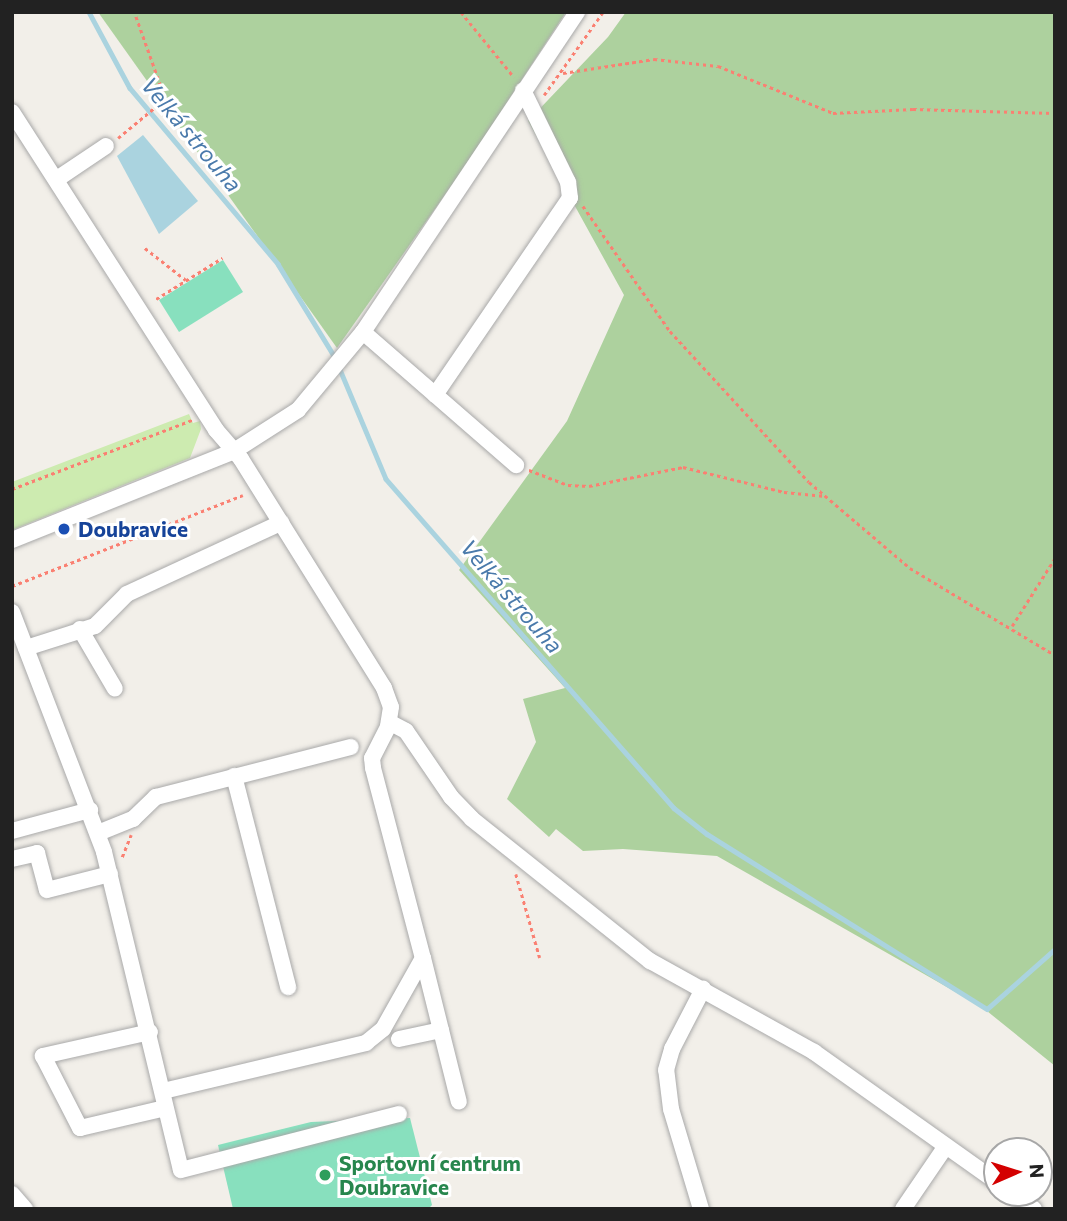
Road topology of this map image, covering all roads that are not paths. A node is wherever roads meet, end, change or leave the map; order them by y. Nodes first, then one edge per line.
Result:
1 (577, 12) edge
2 (527, 96) junction
3 (12, 112) edge
4 (106, 146) road end
5 (57, 179) junction
6 (363, 332) junction
7 (435, 395) junction
8 (234, 451) junction
9 (516, 465) road end
10 (281, 523) junction
11 (12, 540) edge
12 (12, 612) edge
13 (80, 629) junction
14 (26, 648) junction
15 (115, 688) dead end
16 (390, 722) junction
17 (351, 747) dead end
18 (234, 776) junction
19 (90, 810) junction
20 (12, 831) edge
21 (98, 833) junction
22 (12, 859) edge
23 (110, 874) junction
24 (423, 958) junction
25 (288, 987) dead end
26 (703, 989) junction
27 (441, 1030) junction
28 (150, 1032) junction
29 (398, 1039) dead end
30 (163, 1091) junction
31 (458, 1102) dead end
32 (165, 1108) junction
33 (399, 1114) dead end
34 (946, 1146) junction
35 (983, 1172) edge
36 (12, 1194) edge
37 (26, 1209) edge
38 (701, 1209) edge
39 (903, 1209) edge

1 - 2 street
2 - 6 street
2 - 7 street
3 - 5 street
4 - 5 street
5 - 8 street
6 - 7 street
6 - 8 street
7 - 9 street
8 - 10 street
8 - 11 street
10 - 13 street
10 - 16 street
12 - 14 street
13 - 14 street
13 - 15 street
14 - 19 street
16 - 24 street
16 - 26 street
17 - 18 street
18 - 21 street
18 - 25 street
19 - 20 street
19 - 21 street
21 - 23 street
22 - 23 street
23 - 28 street
24 - 27 street
24 - 30 street
26 - 34 street
26 - 38 street
27 - 29 street
27 - 31 street
28 - 30 street
28 - 32 street
30 - 32 street
32 - 33 street
34 - 35 street
34 - 39 street
36 - 37 street

